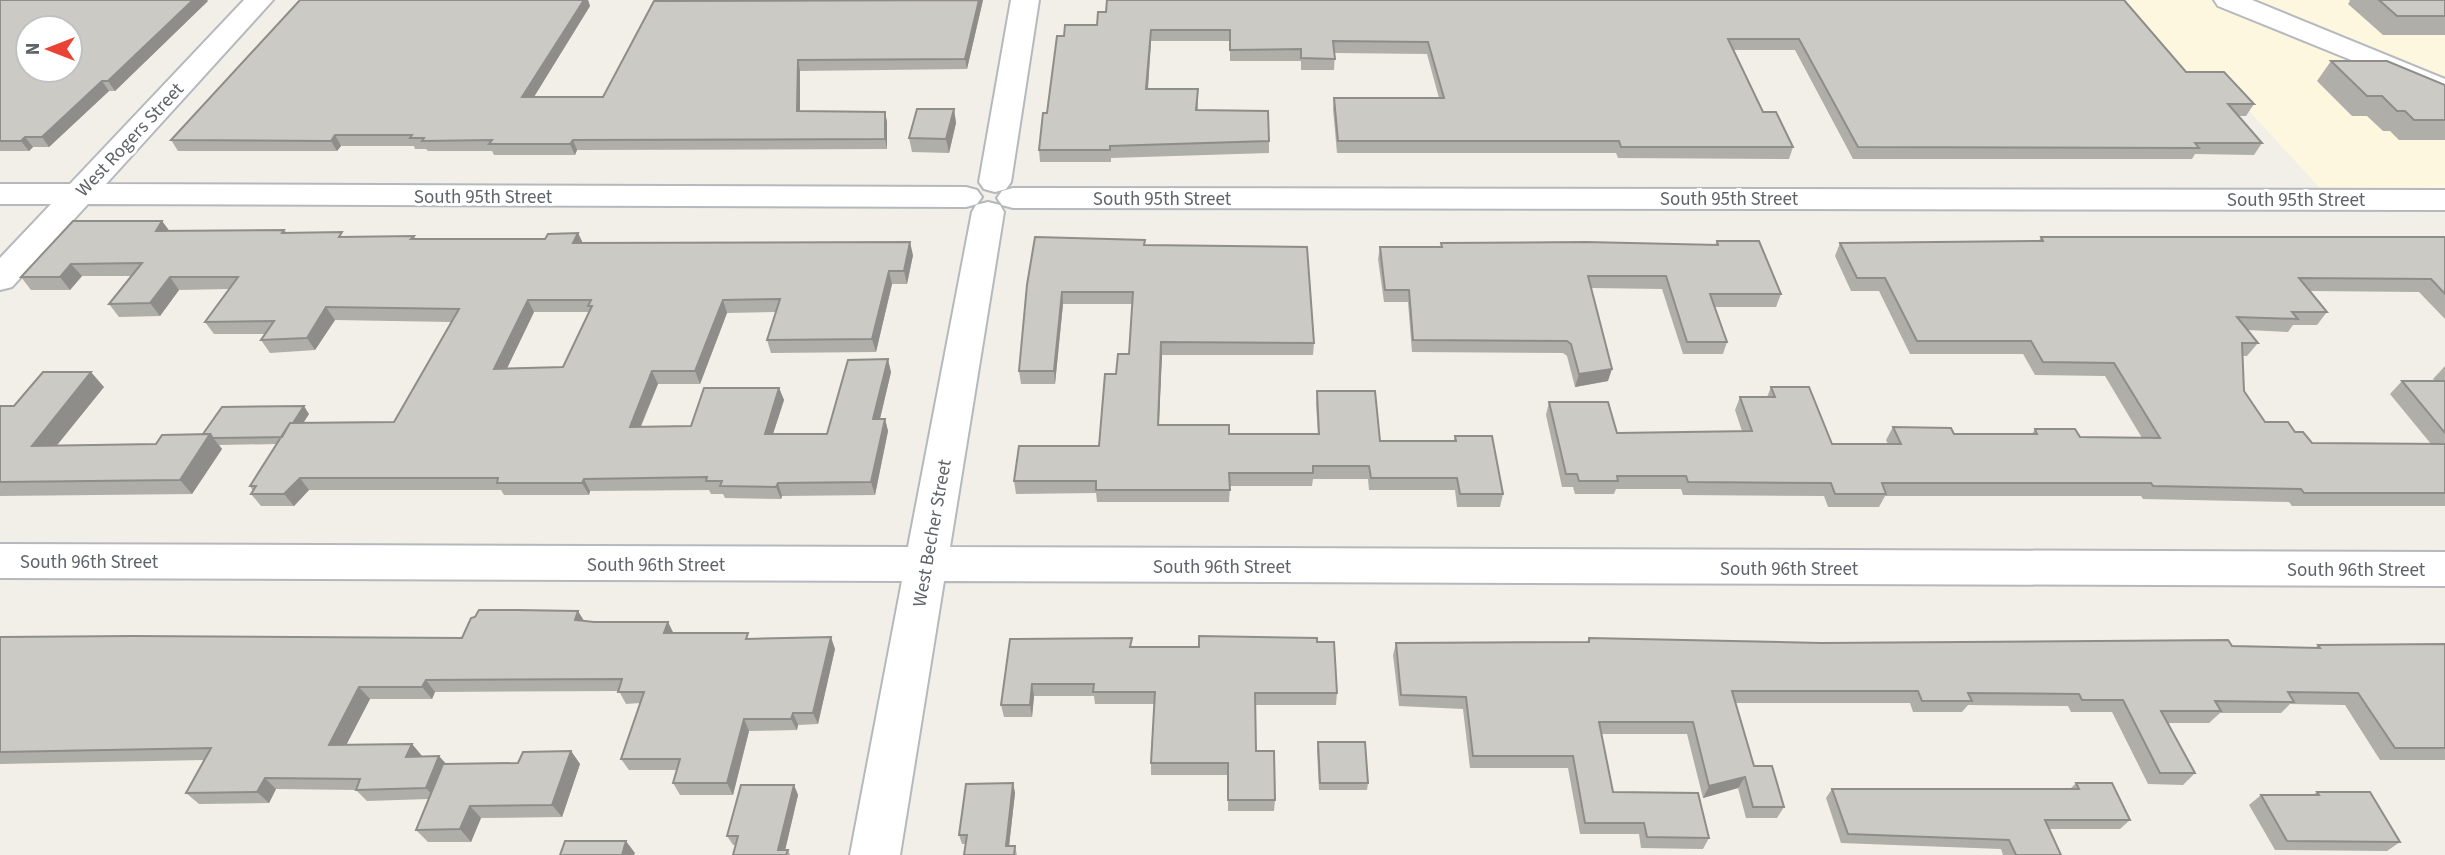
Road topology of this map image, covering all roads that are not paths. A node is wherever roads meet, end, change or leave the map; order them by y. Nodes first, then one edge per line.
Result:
1 (259, 0) edge
2 (1025, 0) edge
3 (2228, 0) edge
4 (2445, 89) edge
5 (0, 194) edge
6 (79, 194) junction
7 (990, 197) junction
8 (2445, 200) edge
9 (0, 279) edge
10 (0, 561) edge
11 (925, 566) junction
12 (2445, 569) edge
13 (875, 855) edge

1 - 6 street, West Rogers Street
2 - 7 street, West Becher Street
3 - 4 street
5 - 6 street, South 95th Street
6 - 7 street, South 95th Street
6 - 9 street, West Rogers Street
7 - 8 street, South 95th Street
7 - 11 street, West Becher Street
10 - 11 street, South 96th Street
11 - 12 street, South 96th Street
11 - 13 street, West Becher Street

